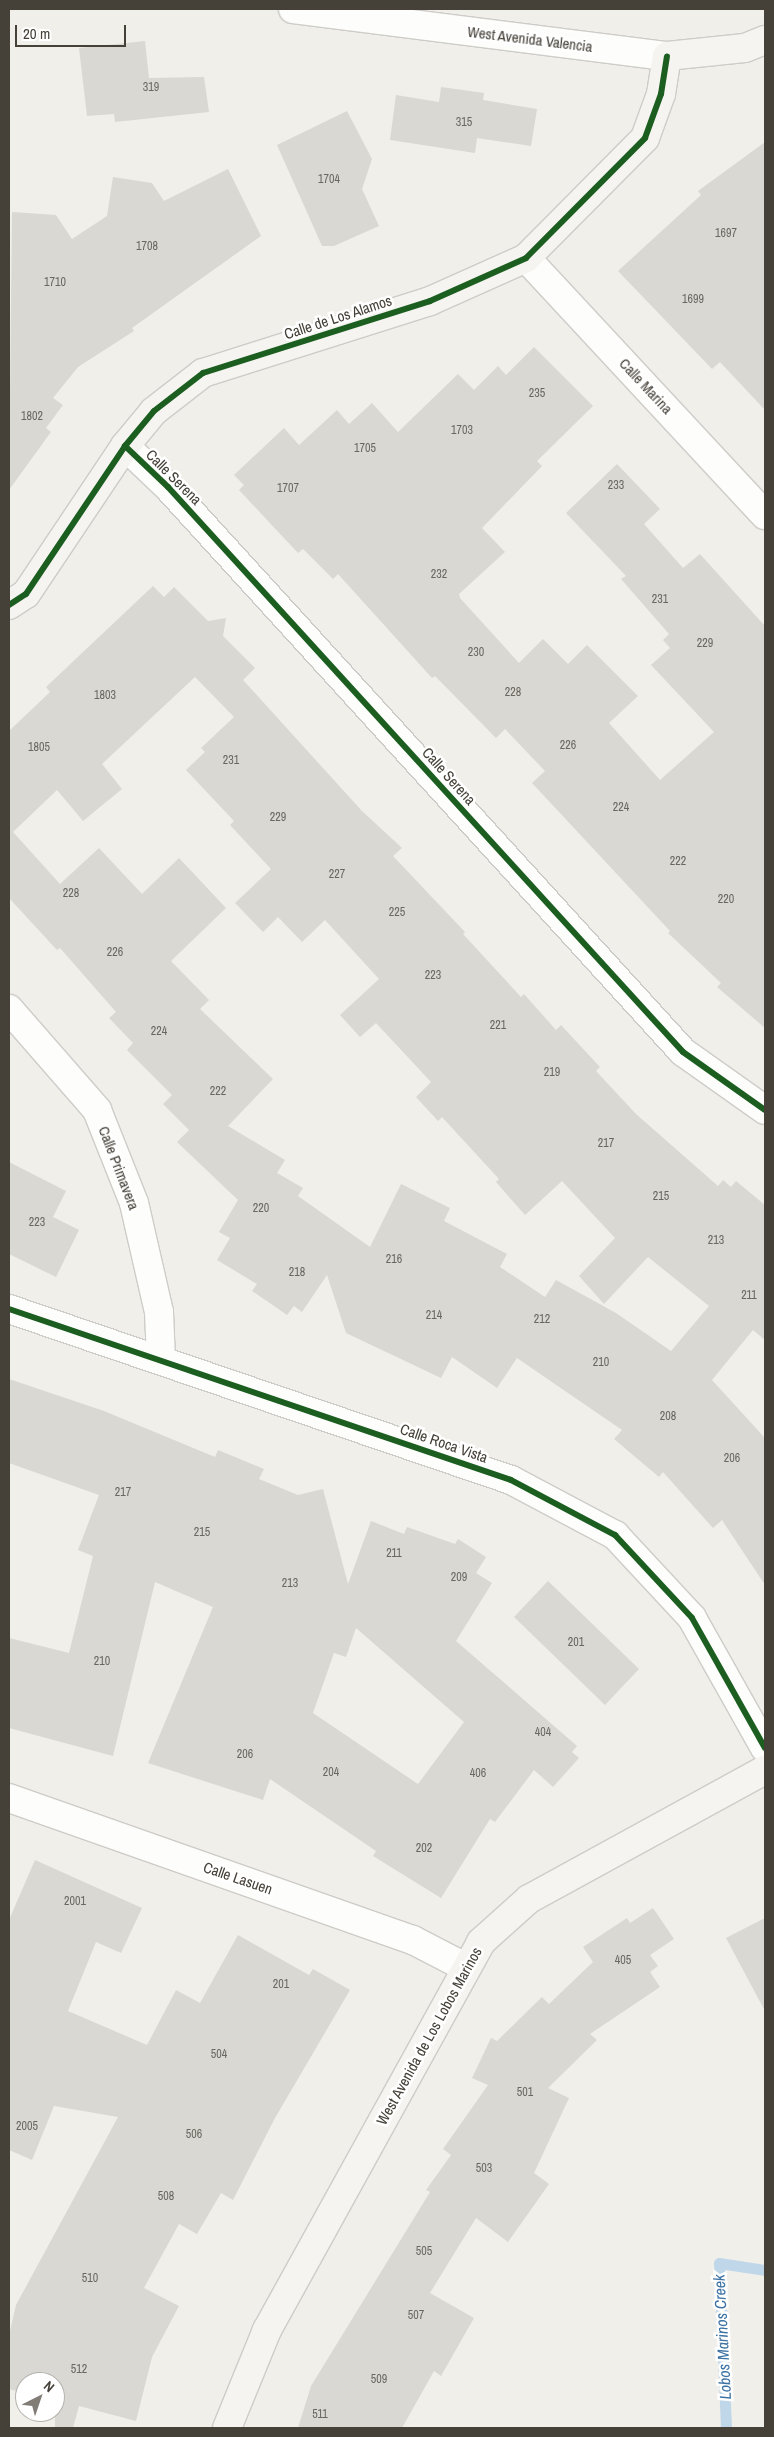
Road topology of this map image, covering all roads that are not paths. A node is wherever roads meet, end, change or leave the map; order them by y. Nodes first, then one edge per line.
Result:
1 (293, 9) edge
2 (765, 40) edge
3 (666, 56) junction
4 (526, 258) junction
5 (125, 446) junction
6 (765, 515) edge
7 (9, 605) edge
8 (9, 1009) edge
9 (765, 1110) edge
10 (9, 1309) edge
11 (161, 1359) junction
12 (765, 1748) edge
13 (765, 1770) edge
14 (9, 1798) edge
15 (465, 1967) junction
16 (227, 2428) edge

1 - 3 street, West Avenida Valencia
2 - 3 street, West Avenida Valencia
3 - 4 street, Calle de Los Alamos
4 - 5 street, Calle de Los Alamos
4 - 6 street, Calle Marina
5 - 7 street, Calle de Los Alamos
5 - 9 street, Calle Serena
8 - 11 street, Calle Primavera
10 - 11 street, Calle Roca Vista
11 - 12 street, Calle Roca Vista
13 - 15 street, West Avenida de Los Lobos Marinos
14 - 15 street, Calle Lasuen
15 - 16 street, West Avenida de Los Lobos Marinos

